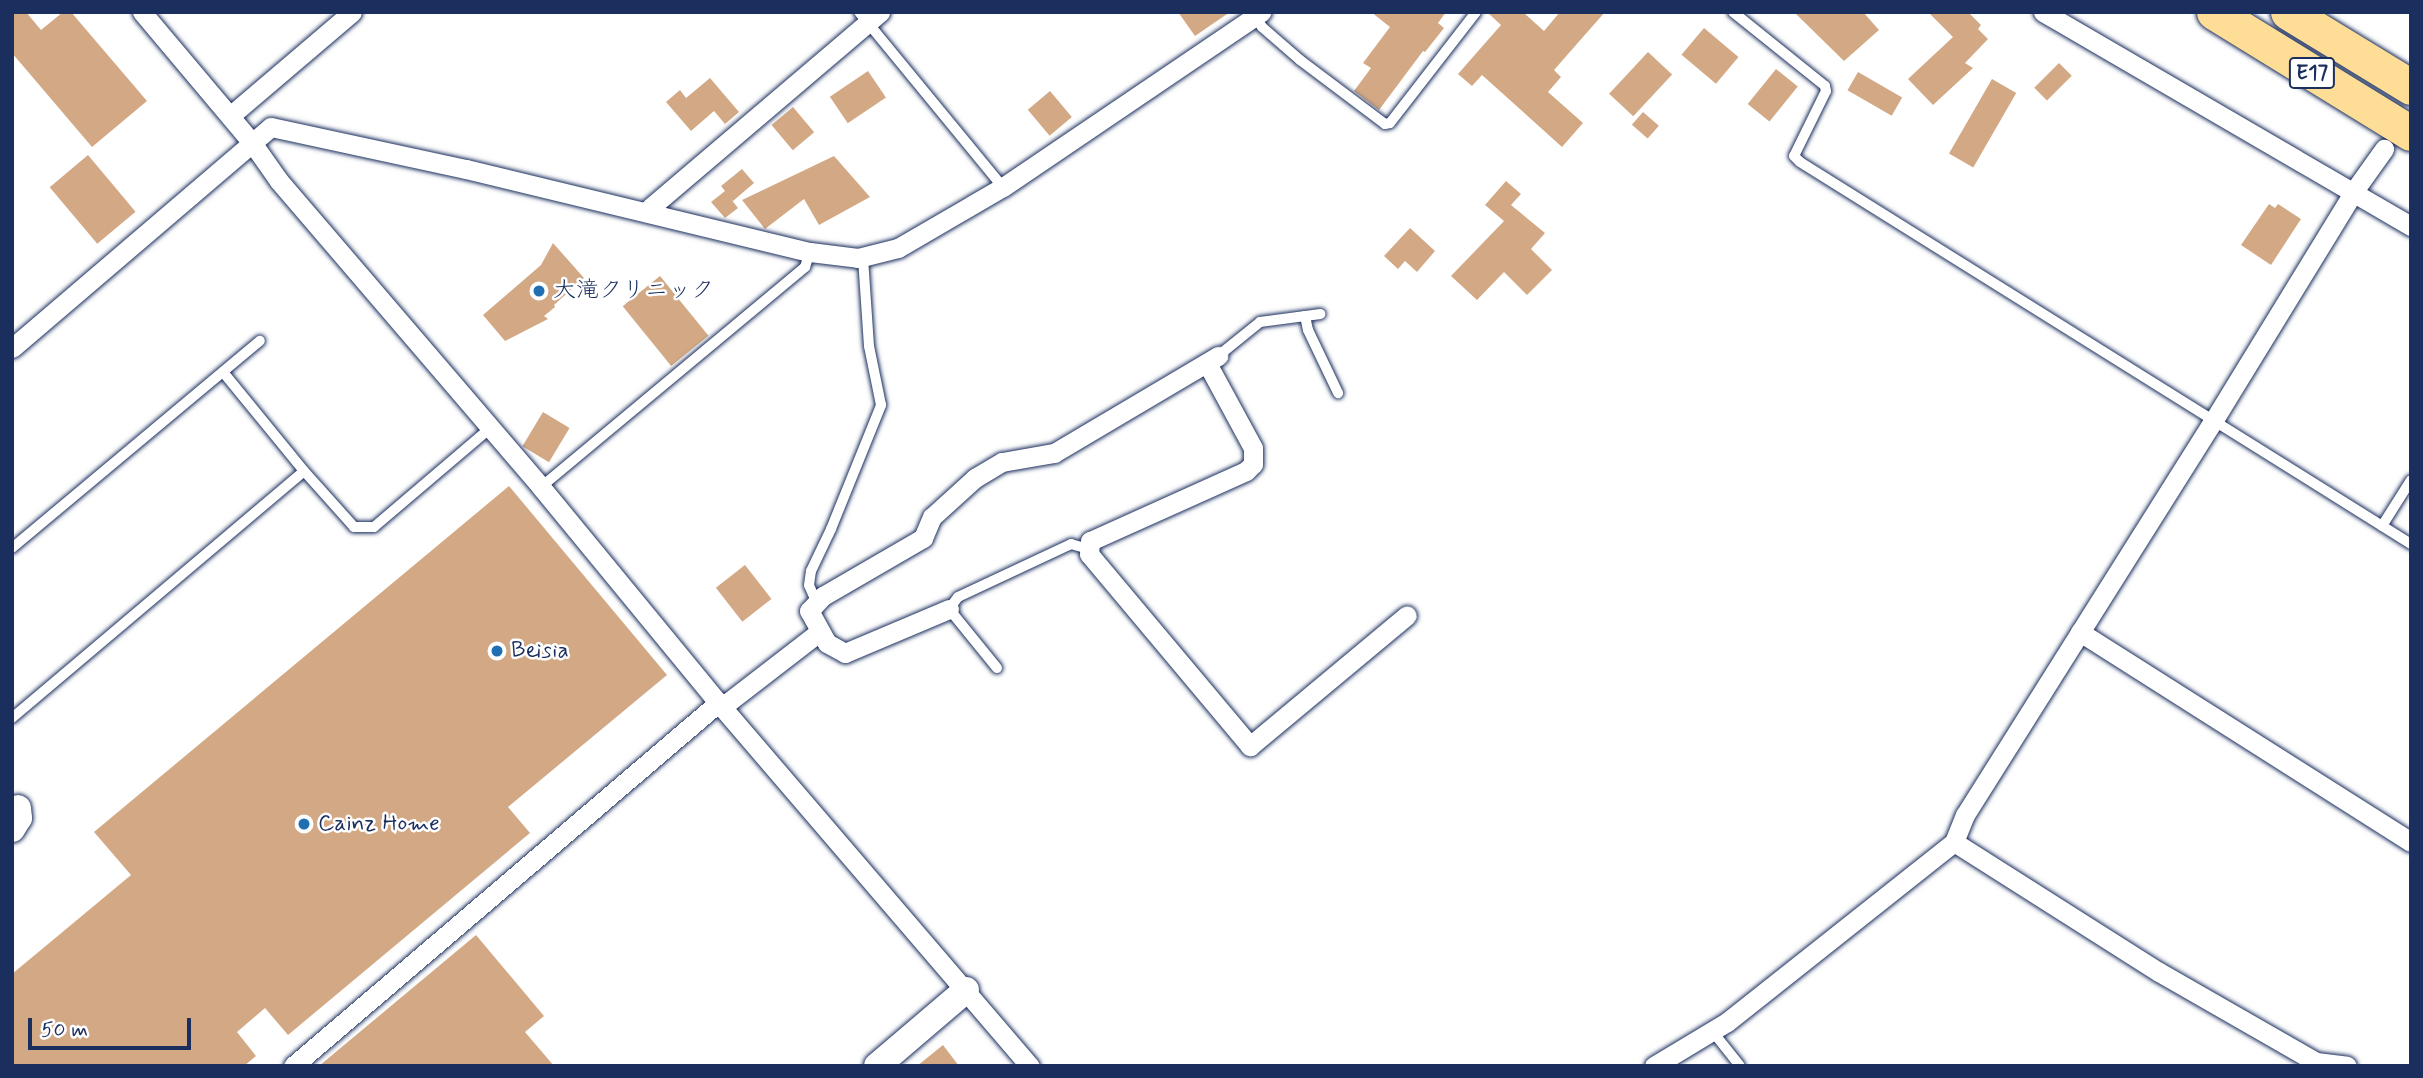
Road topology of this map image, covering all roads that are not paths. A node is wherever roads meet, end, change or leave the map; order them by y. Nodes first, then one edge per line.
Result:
1 (142, 12) edge
2 (352, 12) edge
3 (1476, 12) edge
4 (1732, 12) edge
5 (2043, 12) edge
6 (2214, 12) edge
7 (2288, 12) edge
8 (1256, 14) edge
9 (869, 16) edge
10 (2411, 87) edge
11 (230, 116) junction
12 (2398, 141) edge
13 (253, 144) junction
14 (1003, 187) junction
15 (2354, 191) junction
16 (650, 213) junction
17 (2411, 226) edge
18 (810, 252) junction
19 (863, 257) junction
20 (1320, 314) dead end
21 (1305, 316) junction
22 (260, 341) dead end
23 (12, 348) edge
24 (1213, 360) junction
25 (223, 372) junction
26 (1338, 393) dead end
27 (2212, 423) junction
28 (489, 429) junction
29 (304, 471) junction
30 (2411, 480) edge
31 (541, 487) junction
32 (2382, 526) junction
33 (2411, 544) edge
34 (12, 548) edge
35 (1088, 548) junction
36 (816, 601) junction
37 (949, 609) junction
38 (1407, 615) dead end
39 (819, 632) junction
40 (2080, 632) junction
41 (997, 668) dead end
42 (720, 705) junction
43 (12, 718) edge
44 (1954, 842) junction
45 (2411, 842) edge
46 (966, 990) junction
47 (1713, 1032) junction
48 (293, 1066) edge
49 (877, 1066) edge
50 (1030, 1066) edge
51 (1654, 1066) edge
52 (1740, 1066) edge
53 (2347, 1066) edge

1 - 11 street
2 - 11 street
3 - 8 lane
4 - 27 lane
5 - 15 street
6 - 12 highway, E17
7 - 10 highway, E17
8 - 14 street
9 - 14 lane
9 - 16 street
11 - 13 street
12 - 15 street
13 - 16 street
13 - 23 street
13 - 28 street
14 - 19 street
15 - 17 street
15 - 27 street
16 - 18 street
18 - 19 street
18 - 31 lane
19 - 36 lane
20 - 21 lane
21 - 24 lane
21 - 26 lane
22 - 25 lane
24 - 35 street
24 - 36 street
25 - 29 lane
25 - 34 lane
27 - 32 lane
27 - 40 street
28 - 29 lane
28 - 31 street
29 - 43 lane
30 - 32 lane
31 - 42 street
32 - 33 lane
35 - 37 lane
35 - 38 street
36 - 39 street
37 - 39 street
37 - 41 lane
39 - 42 street
40 - 44 street
40 - 45 street
42 - 46 street
42 - 48 street
44 - 47 street
44 - 53 street
46 - 49 street
46 - 50 street
47 - 51 street
47 - 52 lane

